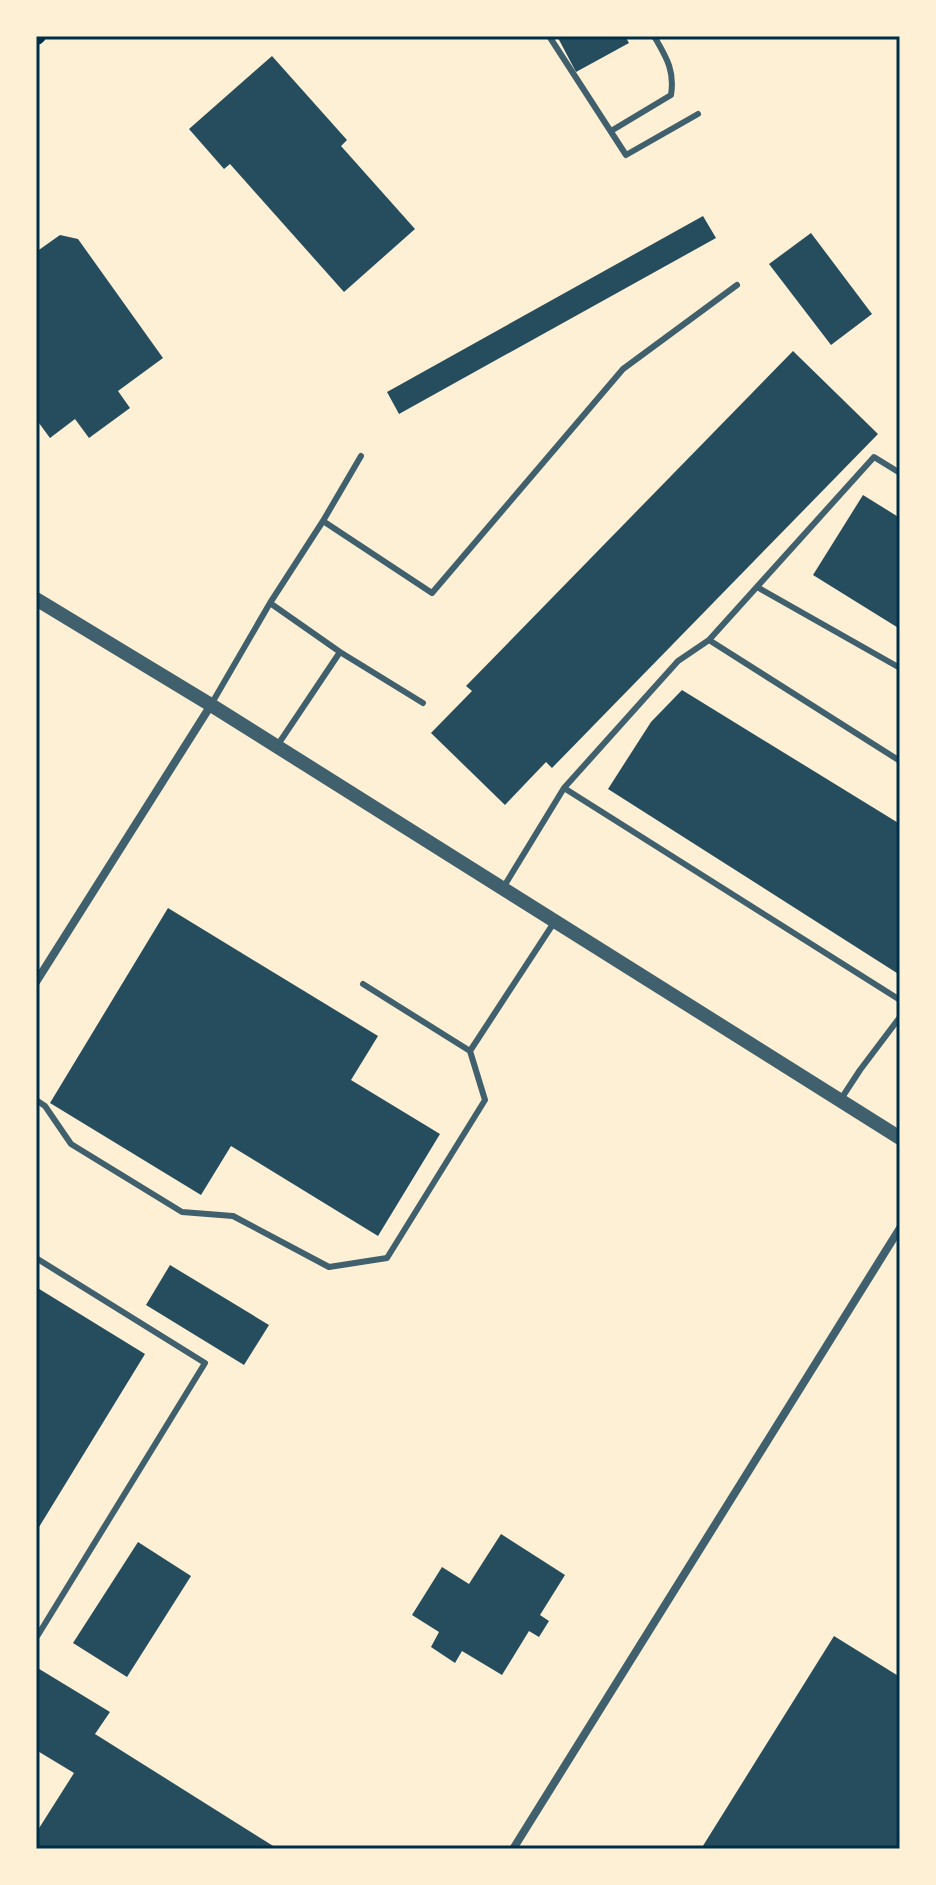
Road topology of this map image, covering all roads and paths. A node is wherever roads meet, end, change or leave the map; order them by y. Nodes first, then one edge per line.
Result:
1 (549, 36) edge
2 (654, 36) edge
3 (698, 114) dead end
4 (611, 131) junction
5 (737, 285) dead end
6 (361, 456) dead end
7 (900, 473) edge
8 (323, 521) junction
9 (757, 587) junction
10 (36, 599) edge
11 (270, 603) junction
12 (709, 640) junction
13 (340, 652) junction
14 (900, 668) edge
15 (423, 703) dead end
16 (211, 705) junction
17 (277, 746) junction
18 (900, 761) edge
19 (564, 788) junction
20 (503, 888) junction
21 (555, 921) junction
22 (36, 982) edge
23 (363, 984) dead end
24 (900, 1000) edge
25 (900, 1017) edge
26 (470, 1051) junction
27 (36, 1100) edge
28 (840, 1100) junction
29 (900, 1138) edge
30 (900, 1228) edge
31 (36, 1258) edge
32 (36, 1633) edge
33 (513, 1849) edge

1 - 4 lane
2 - 4 lane
3 - 4 lane
5 - 8 lane
6 - 8 lane
7 - 9 lane
8 - 11 lane
9 - 12 lane
9 - 14 lane
10 - 16 street
11 - 13 lane
11 - 16 lane
12 - 18 lane
12 - 19 lane
13 - 15 lane
13 - 17 lane
16 - 17 street
16 - 22 street
17 - 20 street
19 - 20 lane
19 - 24 lane
20 - 21 street
21 - 26 lane
21 - 28 street
23 - 26 lane
25 - 28 lane
26 - 27 lane
28 - 29 street
30 - 33 street
31 - 32 lane

